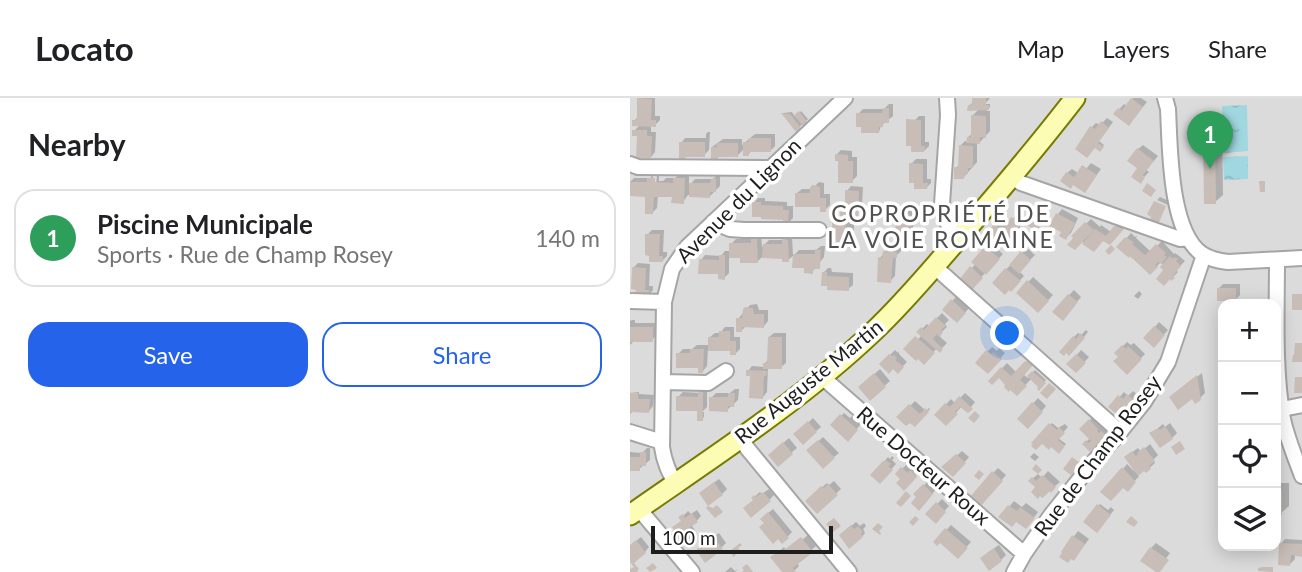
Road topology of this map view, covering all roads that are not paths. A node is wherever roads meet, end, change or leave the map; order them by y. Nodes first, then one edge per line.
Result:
1 (845, 98) edge
2 (947, 98) edge
3 (1075, 98) edge
4 (1165, 98) edge
5 (630, 164) edge
6 (769, 168) junction
7 (1012, 177) junction
8 (713, 222) junction
9 (819, 230) dead end
10 (1188, 238) junction
11 (959, 239) junction
12 (1204, 255) junction
13 (1302, 258) edge
14 (1277, 260) junction
15 (935, 267) junction
16 (630, 302) edge
17 (664, 302) junction
18 (726, 371) dead end
19 (824, 376) junction
20 (663, 382) junction
21 (1302, 405) edge
22 (1282, 409) junction
23 (630, 432) edge
24 (1120, 432) junction
25 (742, 439) junction
26 (663, 442) junction
27 (1302, 476) edge
28 (676, 485) junction
29 (635, 512) edge
30 (1024, 554) junction
31 (692, 572) edge
32 (849, 572) edge
33 (1014, 572) edge

1 - 6 street, Avenue du Lignon
2 - 11 street
3 - 7 main road, Rue Auguste Martin
4 - 10 street
5 - 6 street
6 - 8 street, Avenue du Lignon
7 - 10 street
7 - 11 main road, Rue Auguste Martin
8 - 9 street
8 - 17 street, Avenue du Lignon
10 - 12 street
11 - 15 main road, Rue Auguste Martin
12 - 14 street
12 - 24 street, Rue de Champ Rosey
13 - 14 street
14 - 22 street
15 - 19 main road, Rue Auguste Martin
15 - 24 street
16 - 17 street
17 - 20 street, Avenue du Lignon
18 - 20 street
19 - 25 main road, Rue Auguste Martin
19 - 30 street, Rue Docteur Roux
20 - 26 street, Avenue du Lignon
21 - 22 street
22 - 27 street
23 - 26 street
24 - 30 street, Rue de Champ Rosey
25 - 28 main road, Rue Auguste Martin
25 - 32 street
26 - 28 street, Avenue du Lignon
28 - 29 main road, Rue Auguste Martin
29 - 31 street
30 - 33 street, Rue de Champ Rosey

